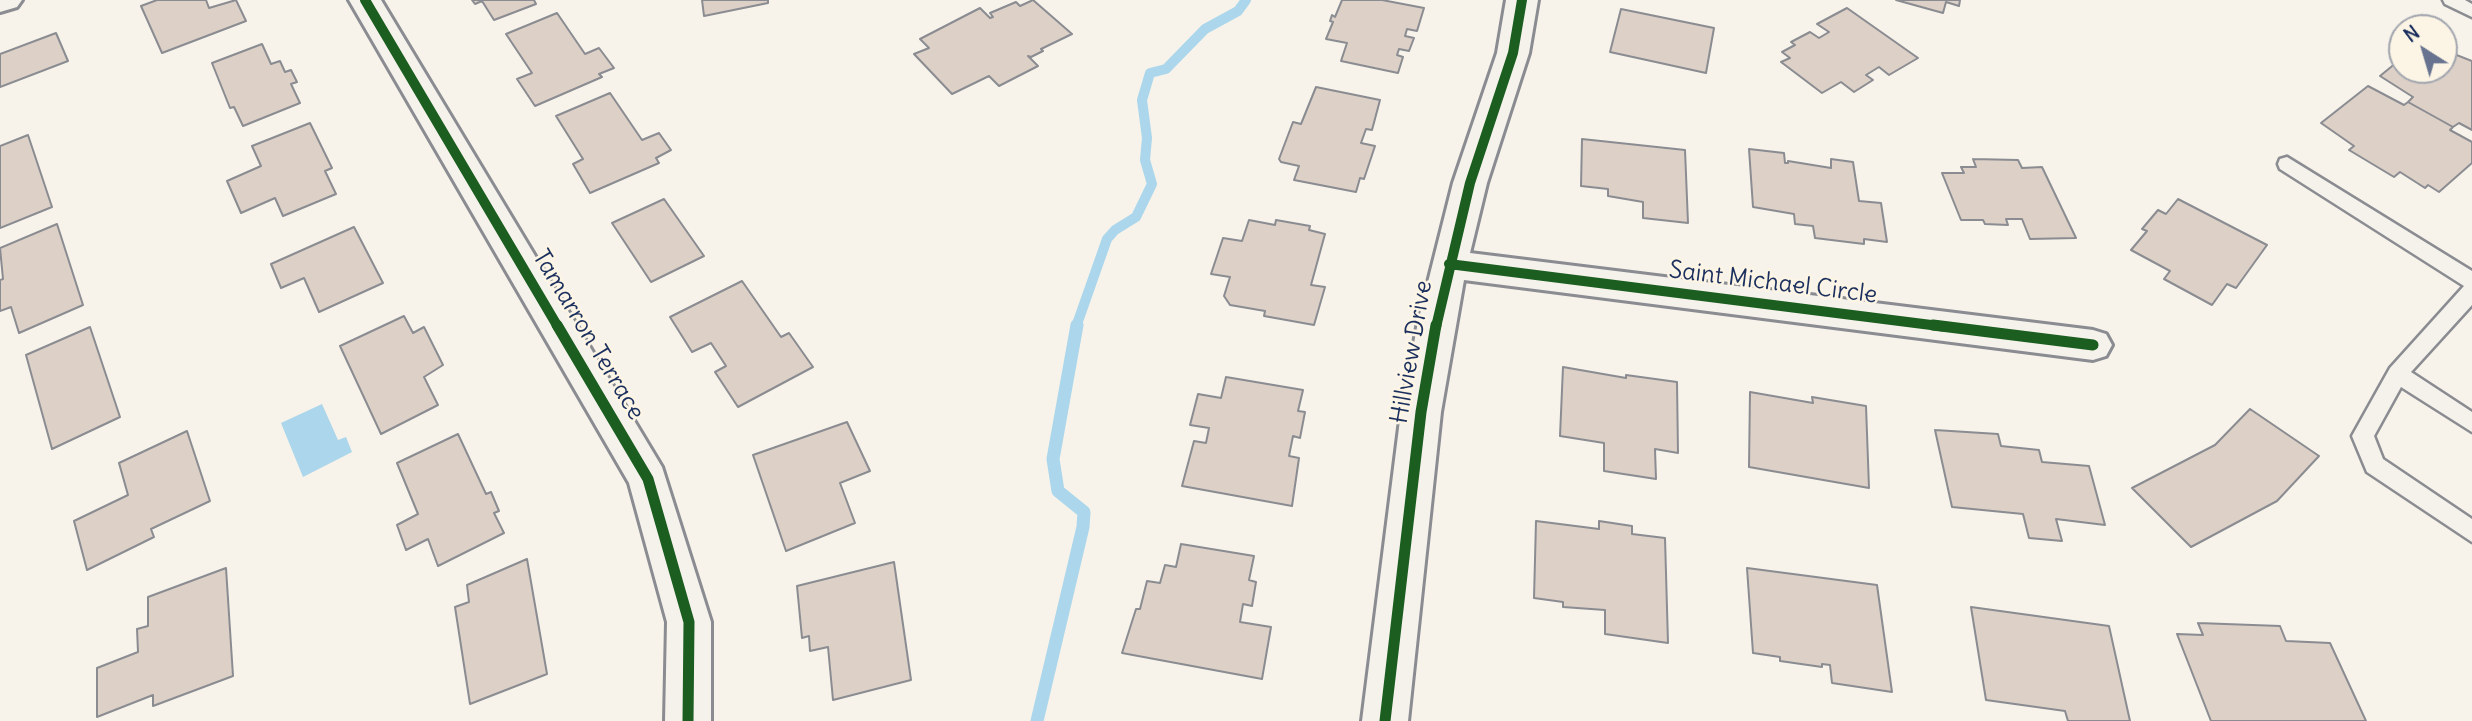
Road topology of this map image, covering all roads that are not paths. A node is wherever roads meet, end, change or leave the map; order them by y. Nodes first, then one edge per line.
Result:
1 (6, 0) edge
2 (365, 0) edge
3 (1522, 0) edge
4 (2451, 0) edge
5 (0, 2) edge
6 (2472, 11) edge
7 (2287, 164) dead end
8 (1449, 264) junction
9 (2472, 281) edge
10 (2472, 292) edge
11 (2092, 345) dead end
12 (2397, 374) junction
13 (2472, 423) edge
14 (2472, 532) edge
15 (688, 721) edge
16 (1385, 721) edge

1 - 5 street
2 - 15 street, Tamarron Terrace
3 - 8 street, Hillview Drive
4 - 6 lane
7 - 9 lane
8 - 11 street, Saint Michael Circle
8 - 16 street, Hillview Drive
10 - 12 lane
12 - 13 lane
12 - 14 lane

